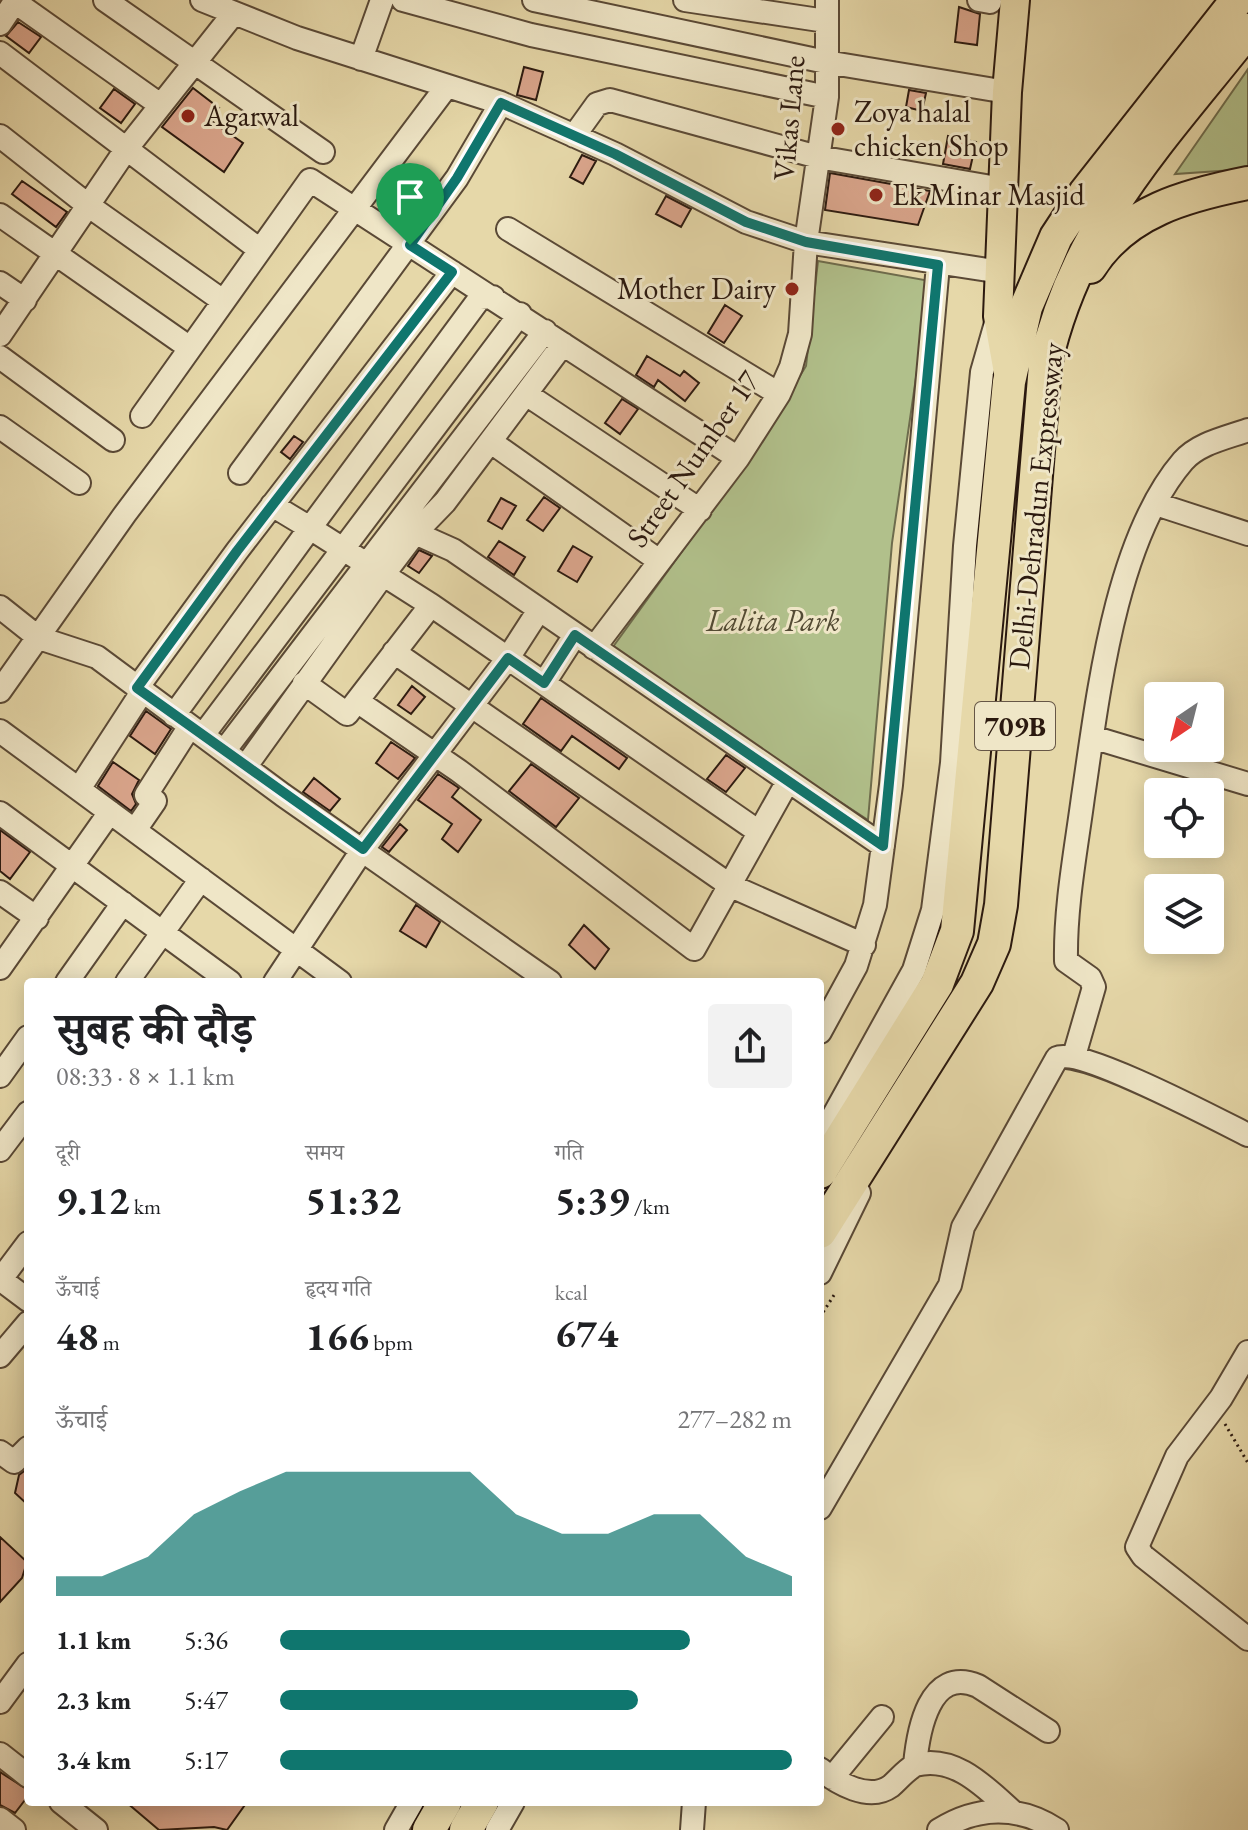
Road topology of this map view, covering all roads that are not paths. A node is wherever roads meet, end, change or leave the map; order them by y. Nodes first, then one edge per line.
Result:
1 (105, 0) edge
2 (202, 0) edge
3 (382, 0) edge
4 (403, 0) edge
5 (534, 0) edge
6 (685, 0) edge
7 (1237, 0) edge
8 (15, 1) edge
9 (995, 1) edge
10 (826, 10) edge
11 (234, 13) junction
12 (0, 24) edge
13 (1248, 30) edge
14 (0, 53) edge
15 (361, 59) junction
16 (826, 62) junction
17 (193, 63) junction
18 (447, 86) junction
19 (1007, 92) junction
20 (827, 97) junction
21 (501, 103) junction
22 (159, 104) junction
23 (0, 136) edge
24 (574, 136) junction
25 (127, 148) junction
26 (323, 152) dead end
27 (818, 157) junction
28 (1248, 183) edge
29 (1003, 189) junction
30 (89, 206) junction
31 (351, 208) junction
32 (0, 215) edge
33 (508, 229) dead end
34 (806, 242) junction
35 (410, 245) junction
36 (260, 250) junction
37 (57, 255) junction
38 (938, 265) junction
39 (452, 272) junction
40 (1001, 272) junction
41 (0, 283) edge
42 (493, 297) junction
43 (25, 300) junction
44 (223, 301) junction
45 (520, 314) junction
46 (998, 316) junction
47 (0, 335) edge
48 (554, 337) junction
49 (190, 348) junction
50 (0, 357) edge
51 (1045, 365) junction
52 (1009, 382) junction
53 (526, 394) junction
54 (779, 394) junction
55 (142, 416) dead end
56 (0, 427) edge
57 (1248, 430) edge
58 (113, 440) dead end
59 (491, 442) junction
60 (738, 458) junction
61 (240, 473) dead end
62 (79, 483) dead end
63 (1156, 504) junction
64 (272, 505) junction
65 (700, 510) junction
66 (310, 528) junction
67 (415, 533) junction
68 (1248, 534) edge
69 (342, 550) junction
70 (658, 560) junction
71 (374, 569) junction
72 (431, 605) junction
73 (0, 607) edge
74 (539, 610) junction
75 (575, 635) junction
76 (39, 638) junction
77 (594, 648) junction
78 (394, 652) junction
79 (508, 658) junction
80 (304, 683) junction
81 (544, 683) junction
82 (140, 690) junction
83 (0, 691) edge
84 (357, 701) junction
85 (471, 704) junction
86 (189, 725) junction
87 (0, 731) edge
88 (1092, 737) junction
89 (224, 751) junction
90 (436, 755) junction
91 (246, 766) junction
92 (788, 781) junction
93 (1248, 784) edge
94 (79, 789) junction
95 (110, 812) junction
96 (0, 813) edge
97 (135, 830) junction
98 (759, 832) junction
99 (883, 846) junction
100 (363, 849) junction
101 (74, 867) junction
102 (201, 879) junction
103 (731, 886) junction
104 (0, 892) edge
105 (123, 903) junction
106 (37, 918) junction
107 (163, 933) junction
108 (864, 945) junction
109 (298, 951) junction
110 (0, 968) edge
111 (70, 978) edge
112 (130, 978) edge
113 (221, 978) edge
114 (278, 978) edge
115 (335, 978) edge
116 (544, 978) edge
117 (824, 1024) edge
118 (24, 1043) edge
119 (1074, 1056) junction
120 (0, 1076) edge
121 (895, 1115) junction
122 (24, 1118) edge
123 (824, 1133) edge
124 (1248, 1135) edge
125 (0, 1150) edge
126 (824, 1166) edge
127 (824, 1226) edge
128 (24, 1248) edge
129 (824, 1265) edge
130 (0, 1279) edge
131 (24, 1297) edge
132 (24, 1328) edge
133 (1248, 1352) edge
134 (0, 1356) edge
135 (0, 1452) edge
136 (24, 1452) edge
137 (824, 1501) edge
138 (1248, 1639) edge
139 (24, 1669) edge
140 (0, 1702) edge
141 (882, 1717) dead end
142 (1048, 1731) dead end
143 (0, 1754) edge
144 (915, 1765) junction
145 (24, 1773) edge
146 (826, 1774) edge
147 (66, 1806) edge
148 (410, 1806) edge
149 (443, 1806) edge
150 (480, 1806) edge
151 (511, 1806) edge
152 (694, 1806) edge
153 (1013, 1812) junction
154 (0, 1819) edge
155 (14, 1830) edge
156 (96, 1830) edge
157 (396, 1830) edge
158 (429, 1830) edge
159 (466, 1830) edge
160 (497, 1830) edge
161 (692, 1830) edge
162 (939, 1830) edge
163 (1057, 1830) edge

1 - 17 street
2 - 11 street
3 - 15 street
4 - 20 street
5 - 16 street
6 - 10 street
7 - 52 highway, Delhi-Dehradun Expressway / 709B
8 - 12 street
8 - 22 street
9 - 19 main road
10 - 16 street, Vikas Lane
11 - 15 street
11 - 17 street
13 - 51 highway, Delhi-Dehradun Expressway / 709B
14 - 25 street
15 - 18 street
16 - 19 street
16 - 20 street, Vikas Lane
17 - 22 street
17 - 26 street
18 - 21 street
18 - 31 street
19 - 29 main road
20 - 27 street, Vikas Lane
21 - 24 street
21 - 35 street
22 - 25 street
23 - 30 street
24 - 27 street
24 - 34 street
25 - 30 street
25 - 36 street
27 - 29 street
27 - 34 street, Vikas Lane
28 - 51 highway
29 - 40 main road
30 - 37 street
30 - 44 street
31 - 35 street
31 - 36 street
31 - 76 street
32 - 37 street
33 - 54 street
34 - 38 street
34 - 54 street, Street Number 17
35 - 39 street
35 - 61 street
36 - 44 street
37 - 43 street
37 - 49 street
38 - 40 street
38 - 99 street
39 - 42 street
39 - 64 street
40 - 46 main road
41 - 43 street
42 - 45 street
42 - 66 street
43 - 47 street
44 - 49 street
45 - 48 street
45 - 69 street
46 - 52 main road
46 - 123 street
48 - 53 street
48 - 60 street
48 - 71 street
49 - 55 street
50 - 58 street
51 - 121 highway, Delhi-Dehradun Expressway / 709B
52 - 126 highway, Delhi-Dehradun Expressway / 709B
53 - 59 street
53 - 65 street
54 - 60 street, Street Number 17
56 - 62 street
57 - 63 street
59 - 67 street
59 - 70 street
60 - 65 street, Street Number 17
63 - 68 street
63 - 88 street
64 - 66 street
64 - 82 street
65 - 70 street, Street Number 17
66 - 69 street
66 - 86 street
67 - 71 street
67 - 74 street
69 - 71 street
69 - 86 street
70 - 77 street, Street Number 17
71 - 72 street
71 - 80 street
71 - 89 street
72 - 78 street
72 - 79 street
73 - 76 street
74 - 75 street
74 - 79 street
75 - 77 street
75 - 81 street
76 - 82 street
76 - 83 street
77 - 92 street
78 - 84 street
78 - 85 street
79 - 81 street
79 - 85 street
80 - 84 street
80 - 91 street
81 - 98 street
82 - 86 street
82 - 94 street
84 - 90 street
85 - 90 street
85 - 103 street
86 - 89 street
86 - 97 street
87 - 94 street
88 - 93 street
88 - 119 street
89 - 91 street
90 - 100 street
90 - 103 street
91 - 100 street
92 - 98 street
92 - 99 street
94 - 95 street
95 - 97 street
95 - 101 street
96 - 101 street
97 - 102 street
98 - 103 street
99 - 108 street
100 - 109 street
100 - 116 street
101 - 105 street
101 - 106 street
102 - 107 street
102 - 109 street
103 - 108 street
104 - 106 street
105 - 107 street
105 - 111 street
106 - 110 street
107 - 112 street
107 - 113 street
108 - 117 street
109 - 114 street
109 - 115 street
118 - 120 street
119 - 124 street
119 - 137 street
121 - 127 highway, Delhi-Dehradun Expressway / 709B
121 - 129 street
122 - 125 street
128 - 130 street
130 - 131 street
132 - 134 street
133 - 138 street
135 - 136 street
139 - 140 street
141 - 146 street
142 - 144 street
143 - 145 street
144 - 146 street
144 - 153 street
147 - 156 street
148 - 157 street
149 - 158 highway
150 - 159 highway
151 - 160 street
152 - 161 street
153 - 162 street
153 - 163 street
154 - 155 street

